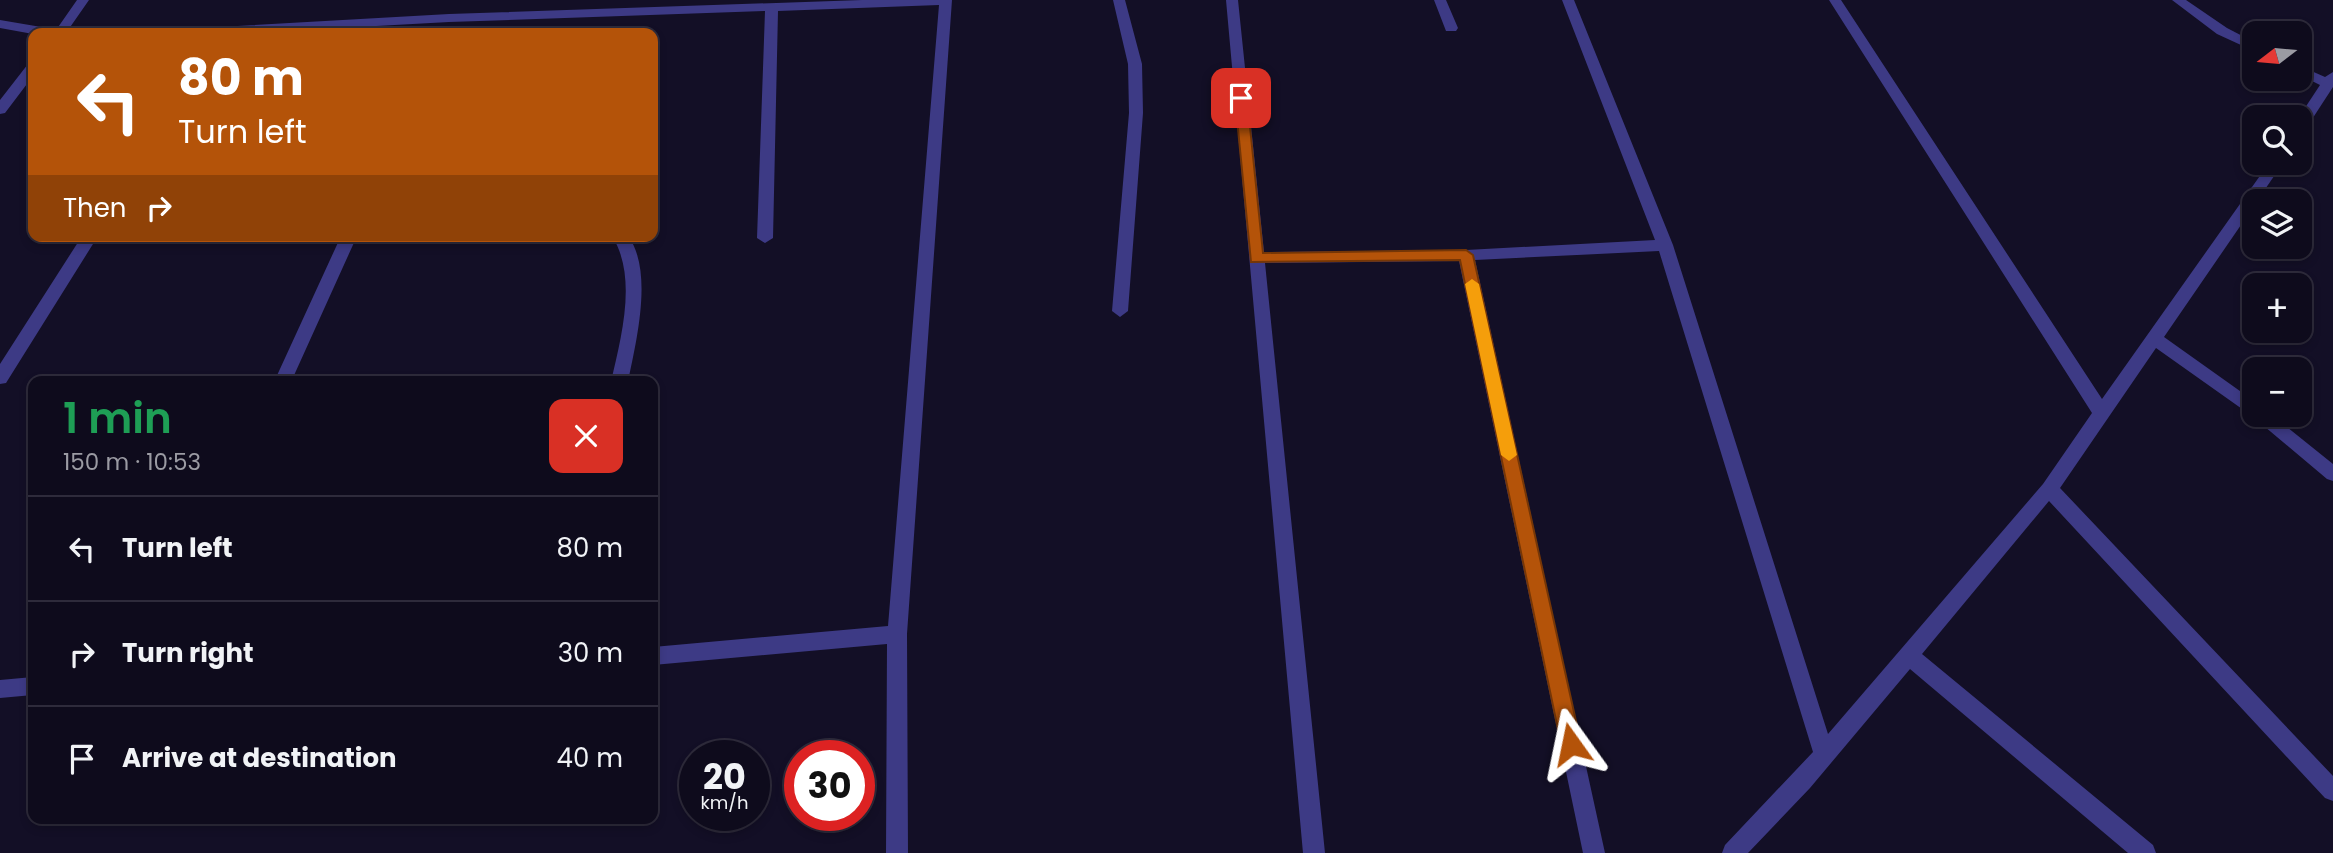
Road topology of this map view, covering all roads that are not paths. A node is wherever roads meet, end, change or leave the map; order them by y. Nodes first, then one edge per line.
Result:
1 (83, 0) edge
2 (1119, 0) edge
3 (1232, 0) edge
4 (1440, 0) edge
5 (1568, 0) edge
6 (1835, 0) edge
7 (2178, 0) edge
8 (946, 1) edge
9 (772, 7) junction
10 (449, 18) junction
11 (0, 24) edge
12 (63, 28) edge
13 (284, 28) edge
14 (444, 28) edge
15 (28, 29) edge
16 (1451, 29) dead end
17 (2242, 41) edge
18 (28, 74) edge
19 (2312, 74) edge
20 (2330, 80) edge
21 (2312, 108) edge
22 (0, 110) edge
23 (2268, 175) edge
24 (765, 238) dead end
25 (86, 242) edge
26 (346, 242) edge
27 (625, 242) edge
28 (1665, 245) junction
29 (1466, 255) junction
30 (1256, 258) junction
31 (1120, 311) dead end
32 (2154, 338) junction
33 (285, 376) edge
34 (620, 376) edge
35 (0, 379) edge
36 (2242, 401) edge
37 (2101, 412) junction
38 (2275, 427) edge
39 (2333, 474) edge
40 (2049, 489) junction
41 (897, 634) junction
42 (1908, 654) junction
43 (658, 656) edge
44 (28, 687) edge
45 (0, 689) edge
46 (1824, 754) junction
47 (2333, 791) edge
48 (897, 853) edge
49 (1314, 853) edge
50 (1594, 853) edge
51 (1732, 853) edge
52 (2145, 853) edge

1 - 12 street
2 - 31 street
3 - 30 street
4 - 16 street
5 - 28 street
6 - 37 street
7 - 17 street
8 - 9 street
8 - 41 street
9 - 10 street
9 - 24 street
10 - 13 street
10 - 14 street
11 - 15 street
18 - 22 street
19 - 20 street
20 - 21 street
23 - 32 street
25 - 35 street
26 - 33 street
27 - 34 street
28 - 29 street
28 - 46 street
29 - 30 street
29 - 50 street
30 - 49 street
32 - 36 street
32 - 37 street
37 - 40 street
38 - 39 street
40 - 42 street
40 - 47 street
41 - 43 street
41 - 48 street
42 - 46 street
42 - 52 street
44 - 45 street
46 - 51 street

